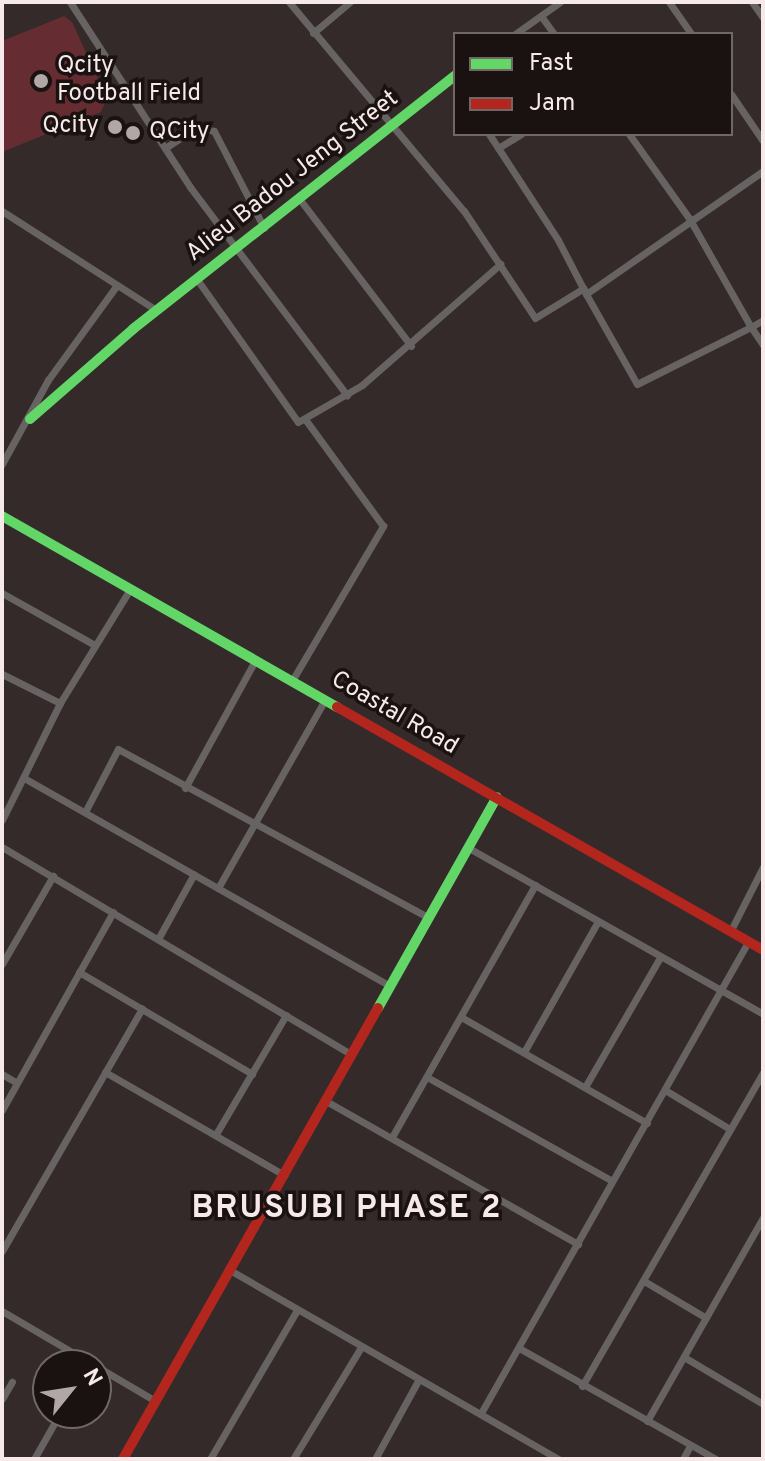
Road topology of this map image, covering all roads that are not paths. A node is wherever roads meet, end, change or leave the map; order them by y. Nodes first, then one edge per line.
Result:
1 (70, 2) edge
2 (289, 2) edge
3 (350, 2) edge
4 (560, 2) edge
5 (669, 2) edge
6 (752, 2) edge
7 (541, 16) junction
8 (763, 18) edge
9 (518, 32) edge
10 (553, 32) edge
11 (690, 32) edge
12 (313, 33) junction
13 (453, 79) edge
14 (733, 97) edge
15 (392, 126) junction
16 (490, 136) edge
17 (518, 136) edge
18 (630, 136) edge
19 (763, 141) edge
20 (165, 148) junction
21 (498, 148) junction
22 (763, 171) edge
23 (301, 201) junction
24 (2, 211) edge
25 (689, 218) junction
26 (264, 228) junction
27 (236, 248) junction
28 (500, 264) junction
29 (196, 278) junction
30 (117, 285) junction
31 (585, 291) junction
32 (156, 310) junction
33 (763, 320) edge
34 (751, 327) junction
35 (763, 345) edge
36 (411, 346) junction
37 (347, 395) junction
38 (30, 419) junction
39 (305, 419) junction
40 (2, 464) edge
41 (2, 516) edge
42 (130, 589) junction
43 (2, 593) edge
44 (93, 644) junction
45 (256, 659) junction
46 (2, 674) edge
47 (293, 679) junction
48 (326, 698) junction
49 (60, 703) junction
50 (24, 778) junction
51 (185, 788) junction
52 (497, 797) junction
53 (85, 812) junction
54 (2, 820) edge
55 (253, 827) junction
56 (2, 847) edge
57 (467, 847) junction
58 (763, 867) edge
59 (194, 874) junction
60 (53, 876) junction
61 (535, 885) junction
62 (218, 888) junction
63 (113, 912) junction
64 (428, 917) junction
65 (598, 921) junction
66 (730, 932) junction
67 (158, 939) junction
68 (748, 942) junction
69 (763, 950) edge
70 (661, 956) junction
71 (2, 964) edge
72 (79, 972) junction
73 (389, 985) junction
74 (723, 991) junction
75 (142, 1009) junction
76 (763, 1014) edge
77 (286, 1015) junction
78 (461, 1017) junction
79 (524, 1052) junction
80 (351, 1054) junction
81 (105, 1072) junction
82 (763, 1072) edge
83 (2, 1074) edge
84 (252, 1074) junction
85 (427, 1077) junction
86 (17, 1083) junction
87 (585, 1087) junction
88 (665, 1090) junction
89 (753, 1090) junction
90 (763, 1095) edge
91 (326, 1101) junction
92 (2, 1110) edge
93 (647, 1123) junction
94 (730, 1129) junction
95 (216, 1134) junction
96 (392, 1137) junction
97 (284, 1175) junction
98 (612, 1181) junction
99 (763, 1218) edge
100 (578, 1244) junction
101 (2, 1251) edge
102 (228, 1269) junction
103 (644, 1281) junction
104 (297, 1310) junction
105 (2, 1311) edge
106 (706, 1318) junction
107 (361, 1347) junction
108 (519, 1348) junction
109 (66, 1349) edge
110 (684, 1357) junction
111 (112, 1376) edge
112 (419, 1379) junction
113 (12, 1382) dead end
114 (582, 1386) junction
115 (2, 1399) edge
116 (154, 1400) junction
117 (763, 1404) edge
118 (481, 1413) junction
119 (647, 1421) junction
120 (51, 1429) edge
121 (690, 1446) junction
122 (540, 1449) junction
123 (34, 1459) edge
124 (123, 1459) edge
125 (210, 1459) edge
126 (293, 1459) edge
127 (375, 1459) edge
128 (534, 1459) edge
129 (559, 1459) edge
130 (683, 1459) edge
131 (716, 1459) edge

1 - 20 street
2 - 12 street
3 - 12 street
4 - 7 street
5 - 11 street
6 - 8 street
7 - 9 street
7 - 10 street
12 - 15 street
13 - 15 street, Alieu Badou Jeng Street
14 - 19 street
15 - 23 street, Alieu Badou Jeng Street
15 - 28 street
16 - 21 street
17 - 21 street
18 - 25 street
20 - 26 street
20 - 27 street
21 - 31 street
22 - 25 street
23 - 26 street, Alieu Badou Jeng Street
23 - 36 street
24 - 30 street
25 - 31 street
25 - 34 street
26 - 27 street, Alieu Badou Jeng Street
27 - 29 street, Alieu Badou Jeng Street
27 - 37 street
28 - 31 street
28 - 36 street
29 - 32 street, Alieu Badou Jeng Street
29 - 39 street
30 - 32 street
30 - 38 street
31 - 34 street
32 - 38 street, Alieu Badou Jeng Street
33 - 34 street
34 - 35 street
36 - 37 street
37 - 39 street
38 - 40 street
39 - 47 street
41 - 42 street, Coastal Road
42 - 44 street
42 - 45 street, Coastal Road
43 - 44 street
44 - 49 street
45 - 47 street, Coastal Road
45 - 51 street
46 - 49 street
47 - 48 street, Coastal Road
48 - 52 street, Coastal Road
48 - 55 street
49 - 50 street
50 - 53 street
50 - 54 street
51 - 53 street
51 - 55 street
52 - 57 street
52 - 66 street, Coastal Road
53 - 59 street
55 - 62 street
55 - 64 street
56 - 60 street
57 - 61 street
57 - 64 street
58 - 66 street
59 - 62 street
59 - 67 street
60 - 63 street
60 - 71 street
61 - 65 street
61 - 78 street
62 - 73 street
63 - 67 street
63 - 72 street
64 - 73 street
65 - 70 street
65 - 79 street
66 - 68 street, Coastal Road
67 - 77 street
68 - 69 street, Coastal Road
68 - 74 street
70 - 74 street
70 - 87 street
72 - 75 street
72 - 86 street
73 - 80 street
74 - 76 street
74 - 88 street
75 - 81 street
75 - 84 street
77 - 80 street
77 - 84 street
78 - 79 street
78 - 85 street
79 - 87 street
80 - 91 street
81 - 95 street
81 - 101 street
82 - 89 street
83 - 86 street
84 - 95 street
85 - 96 street
85 - 98 street
86 - 92 street
87 - 93 street
88 - 93 street
88 - 94 street
89 - 90 street
89 - 94 street
91 - 96 street
91 - 97 street
93 - 98 street
94 - 103 street
95 - 97 street
96 - 100 street
97 - 102 street
98 - 100 street
99 - 106 street
100 - 108 street
102 - 104 street
102 - 116 street
103 - 106 street
103 - 114 street
104 - 107 street
104 - 125 street
105 - 109 street
106 - 110 street
107 - 112 street
107 - 126 street
108 - 114 street
108 - 118 street
110 - 117 street
110 - 119 street
111 - 116 street
112 - 118 street
112 - 127 street
113 - 115 street
114 - 119 street
116 - 124 street
118 - 122 street
119 - 121 street
120 - 123 street
121 - 130 street
121 - 131 street
122 - 128 street
122 - 129 street

